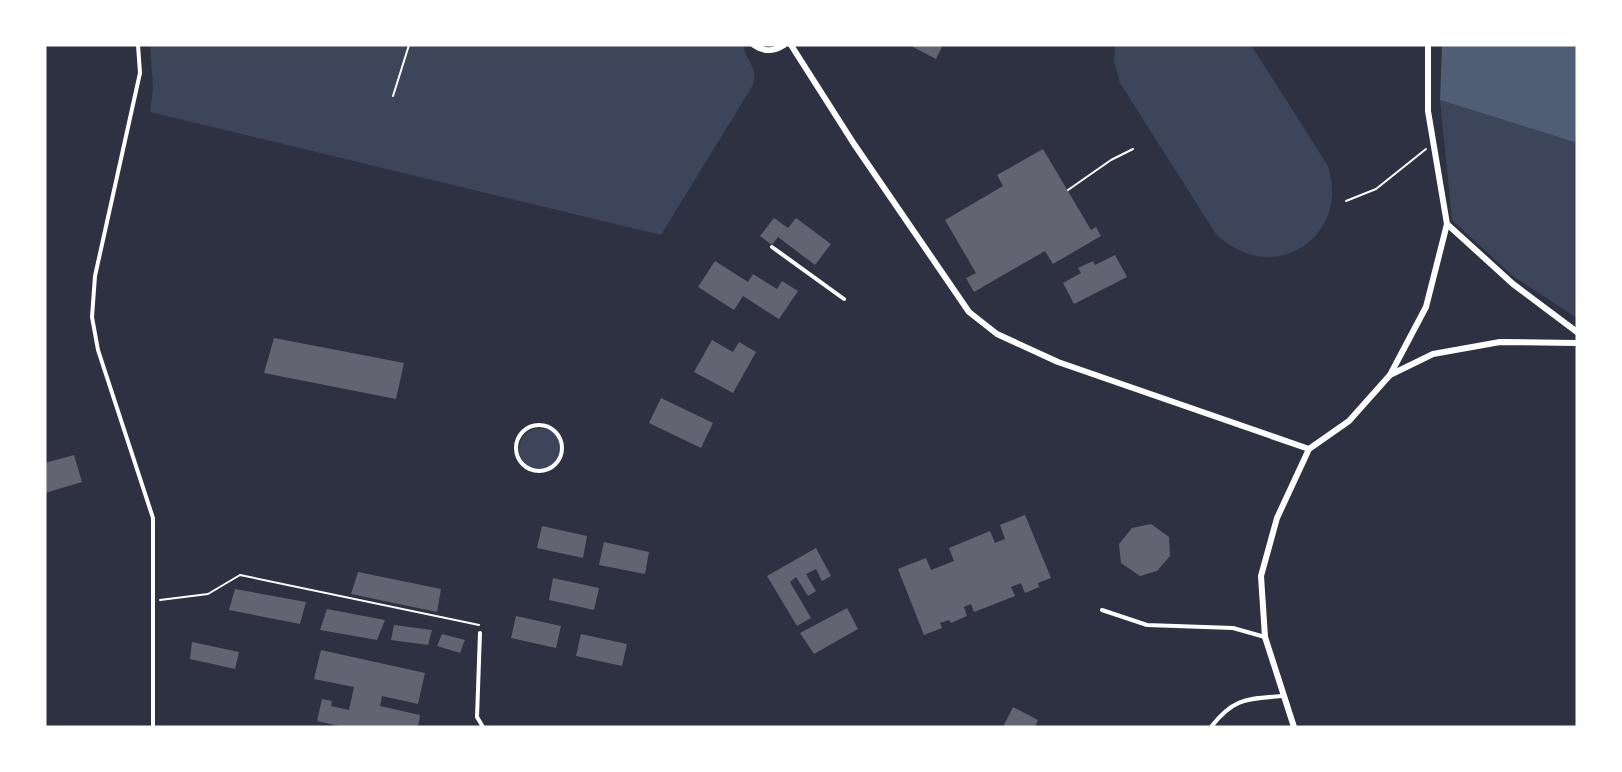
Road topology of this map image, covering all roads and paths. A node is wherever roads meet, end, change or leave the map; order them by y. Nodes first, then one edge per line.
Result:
1 (138, 45) edge
2 (409, 45) edge
3 (754, 45) edge
4 (784, 45) edge
5 (791, 45) edge
6 (1428, 45) edge
7 (393, 96) dead end
8 (1432, 143) junction
9 (1133, 148) dead end
10 (1068, 190) dead end
11 (1346, 201) dead end
12 (1448, 224) junction
13 (772, 247) dead end
14 (844, 298) dead end
15 (1577, 332) edge
16 (1577, 343) edge
17 (1390, 375) junction
18 (516, 442) joint
19 (1309, 449) junction
20 (153, 600) junction
21 (1102, 610) dead end
22 (482, 626) dead end
23 (480, 633) dead end
24 (1265, 637) junction
25 (1283, 696) junction
26 (153, 727) edge
27 (483, 727) edge
28 (1210, 727) edge
29 (1294, 727) edge

1 - 20 lane
2 - 7 path
3 - 4 street
5 - 19 street
6 - 8 street
8 - 11 path
8 - 12 street
9 - 10 path
12 - 15 street
12 - 17 street
13 - 14 lane
16 - 17 street
17 - 19 street
18 - 18 lane
19 - 24 street
20 - 22 path
20 - 26 lane
21 - 24 lane
23 - 27 lane
24 - 25 street
25 - 28 lane
25 - 29 street

